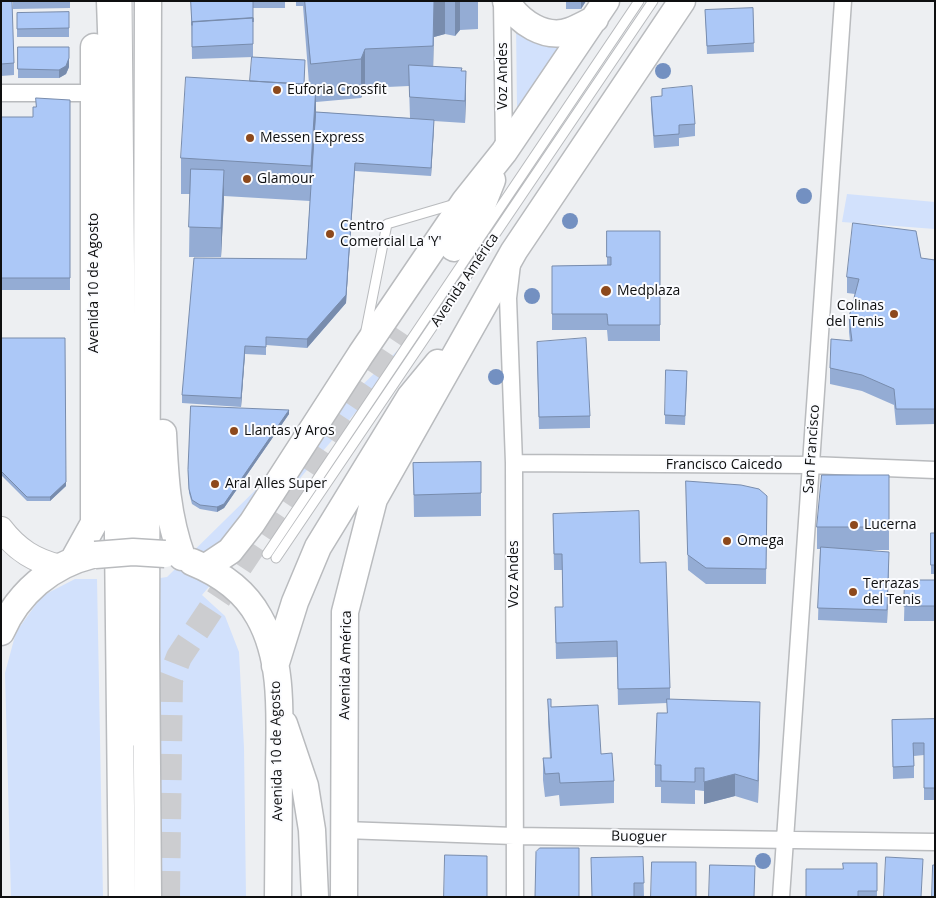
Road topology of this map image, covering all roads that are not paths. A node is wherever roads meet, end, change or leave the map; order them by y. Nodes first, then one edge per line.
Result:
1 (93, 1) edge
2 (110, 1) edge
3 (128, 1) edge
4 (148, 1) edge
5 (160, 1) edge
6 (502, 1) edge
7 (506, 1) edge
8 (639, 1) edge
9 (653, 1) edge
10 (682, 1) edge
11 (843, 1) edge
12 (601, 10) edge
13 (1, 93) edge
14 (95, 93) junction
15 (504, 152) junction
16 (465, 201) junction
17 (514, 251) junction
18 (479, 314) junction
19 (398, 329) tunnel mouth
20 (361, 354) junction
21 (514, 463) junction
22 (811, 465) junction
23 (935, 470) edge
24 (1, 529) edge
25 (174, 556) junction
26 (76, 560) junction
27 (206, 567) junction
28 (1, 632) edge
29 (275, 666) junction
30 (279, 713) junction
31 (134, 747) dead end
32 (344, 830) junction
33 (514, 836) junction
34 (785, 840) junction
35 (935, 842) edge
36 (122, 897) edge
37 (148, 897) edge
38 (278, 897) edge
39 (315, 897) edge
40 (344, 897) edge
41 (514, 897) edge
42 (781, 897) edge

1 - 14 main road, Avenida 10 de Agosto
2 - 36 main road, Avenida 10 de Agosto
3 - 31 lane
4 - 37 main road
5 - 25 main road
6 - 15 street, Voz Andes
7 - 12 main road
8 - 9 lane, Avenida América
10 - 17 main road, Avenida América
11 - 22 street, San Francisco
12 - 15 main road, Avenida América
13 - 14 street
14 - 26 main road, Avenida 10 de Agosto
15 - 16 main road, Avenida América
15 - 19 main road, Avenida América
16 - 20 main road, Avenida América
16 - 20 lane
17 - 18 main road, Avenida América
17 - 21 street, Voz Andes
18 - 29 main road, Avenida América
18 - 32 main road, Avenida América
20 - 27 main road, Avenida América
21 - 22 street, Francisco Caicedo
21 - 33 street, Voz Andes
22 - 23 street, Francisco Caicedo
22 - 34 street, San Francisco
24 - 26 main road
25 - 26 main road, Avenida 10 de Agosto, bridge
25 - 27 main road, Avenida 10 de Agosto
26 - 28 main road, Avenida 10 de Agosto
27 - 29 main road, Avenida 10 de Agosto
29 - 30 main road, Avenida 10 de Agosto
30 - 38 main road, Avenida 10 de Agosto
30 - 39 main road
32 - 33 street, Buoguer
32 - 40 main road, Avenida América
33 - 34 street, Buoguer
33 - 41 street, Voz Andes
34 - 35 street, Buoguer
34 - 42 street, San Francisco

